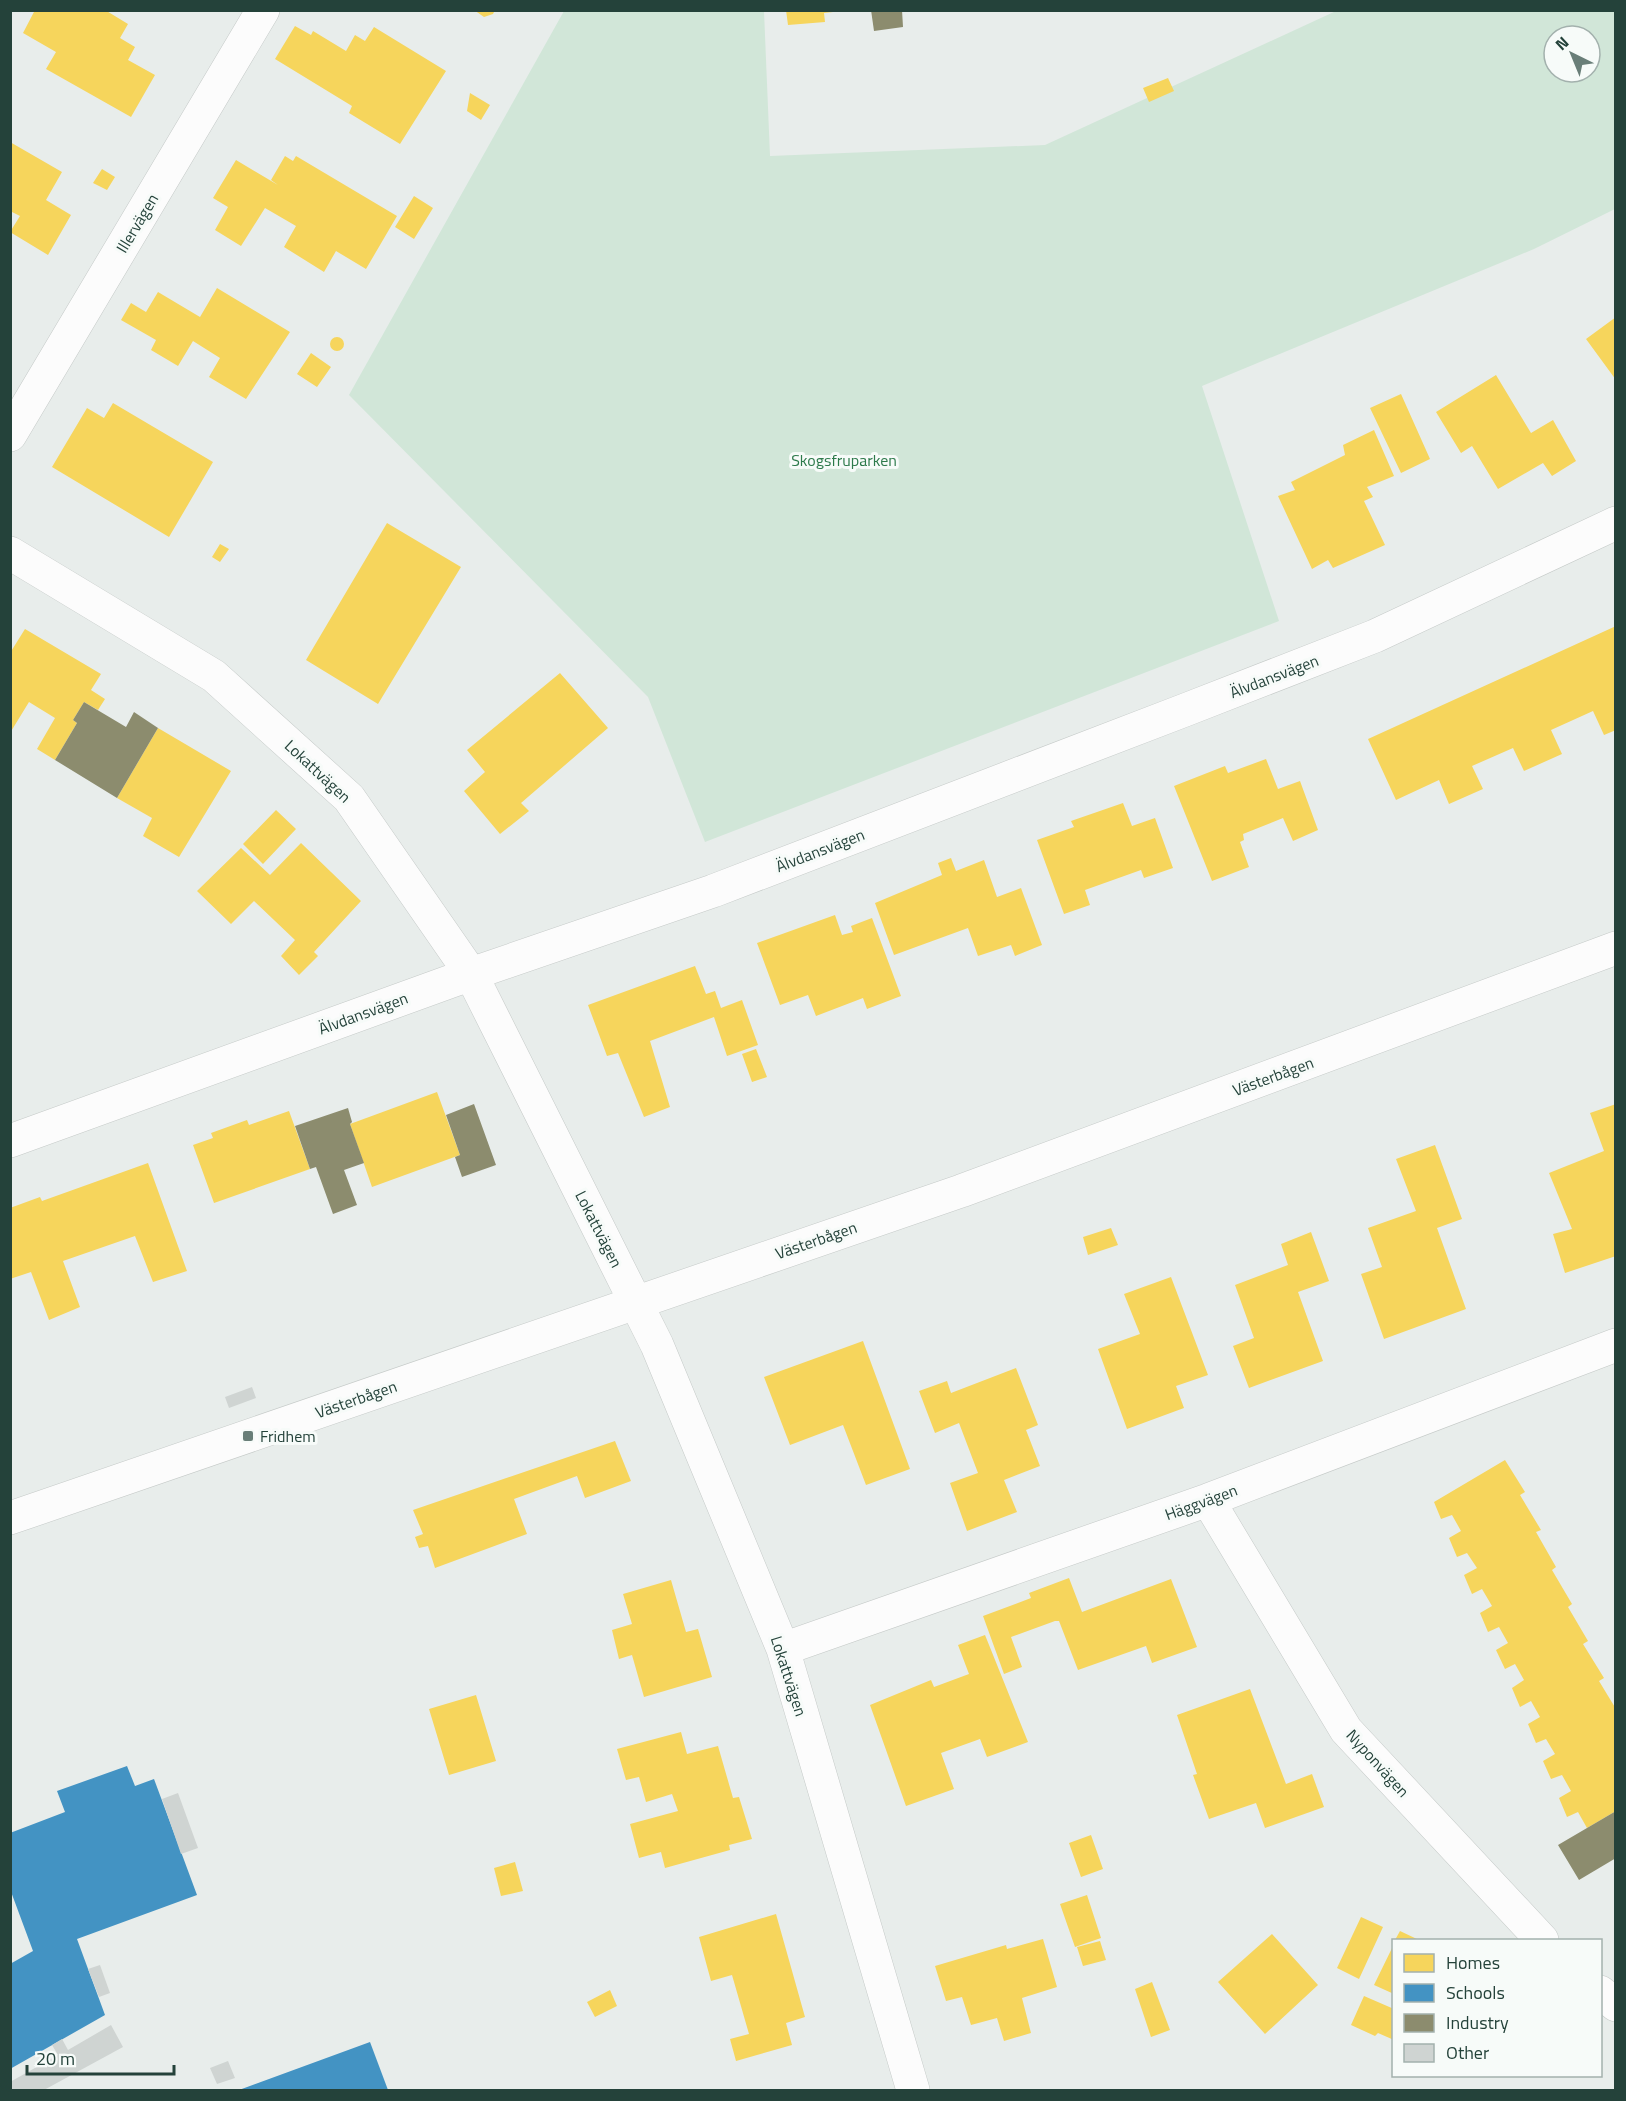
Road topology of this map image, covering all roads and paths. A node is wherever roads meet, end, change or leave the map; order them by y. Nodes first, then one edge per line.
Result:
1 (263, 10) edge
2 (10, 435) edge
3 (1616, 523) edge
4 (10, 553) edge
5 (1616, 948) edge
6 (471, 974) junction
7 (10, 1141) edge
8 (636, 1301) junction
9 (1616, 1345) edge
10 (1208, 1500) junction
11 (10, 1518) edge
12 (783, 1649) junction
13 (1540, 1939) edge
14 (1602, 1994) edge
15 (1616, 2005) edge
16 (914, 2091) edge

1 - 2 street, Illervägen
3 - 6 street, Älvdansvägen
4 - 6 street, Lokattvägen
5 - 8 street, Västerbågen
6 - 7 street, Älvdansvägen
6 - 8 street, Lokattvägen
8 - 11 street, Västerbågen
8 - 12 street, Lokattvägen
9 - 10 street, Häggvägen
10 - 12 street, Häggvägen
10 - 13 street, Nyponvägen
12 - 16 street, Lokattvägen
14 - 15 street

